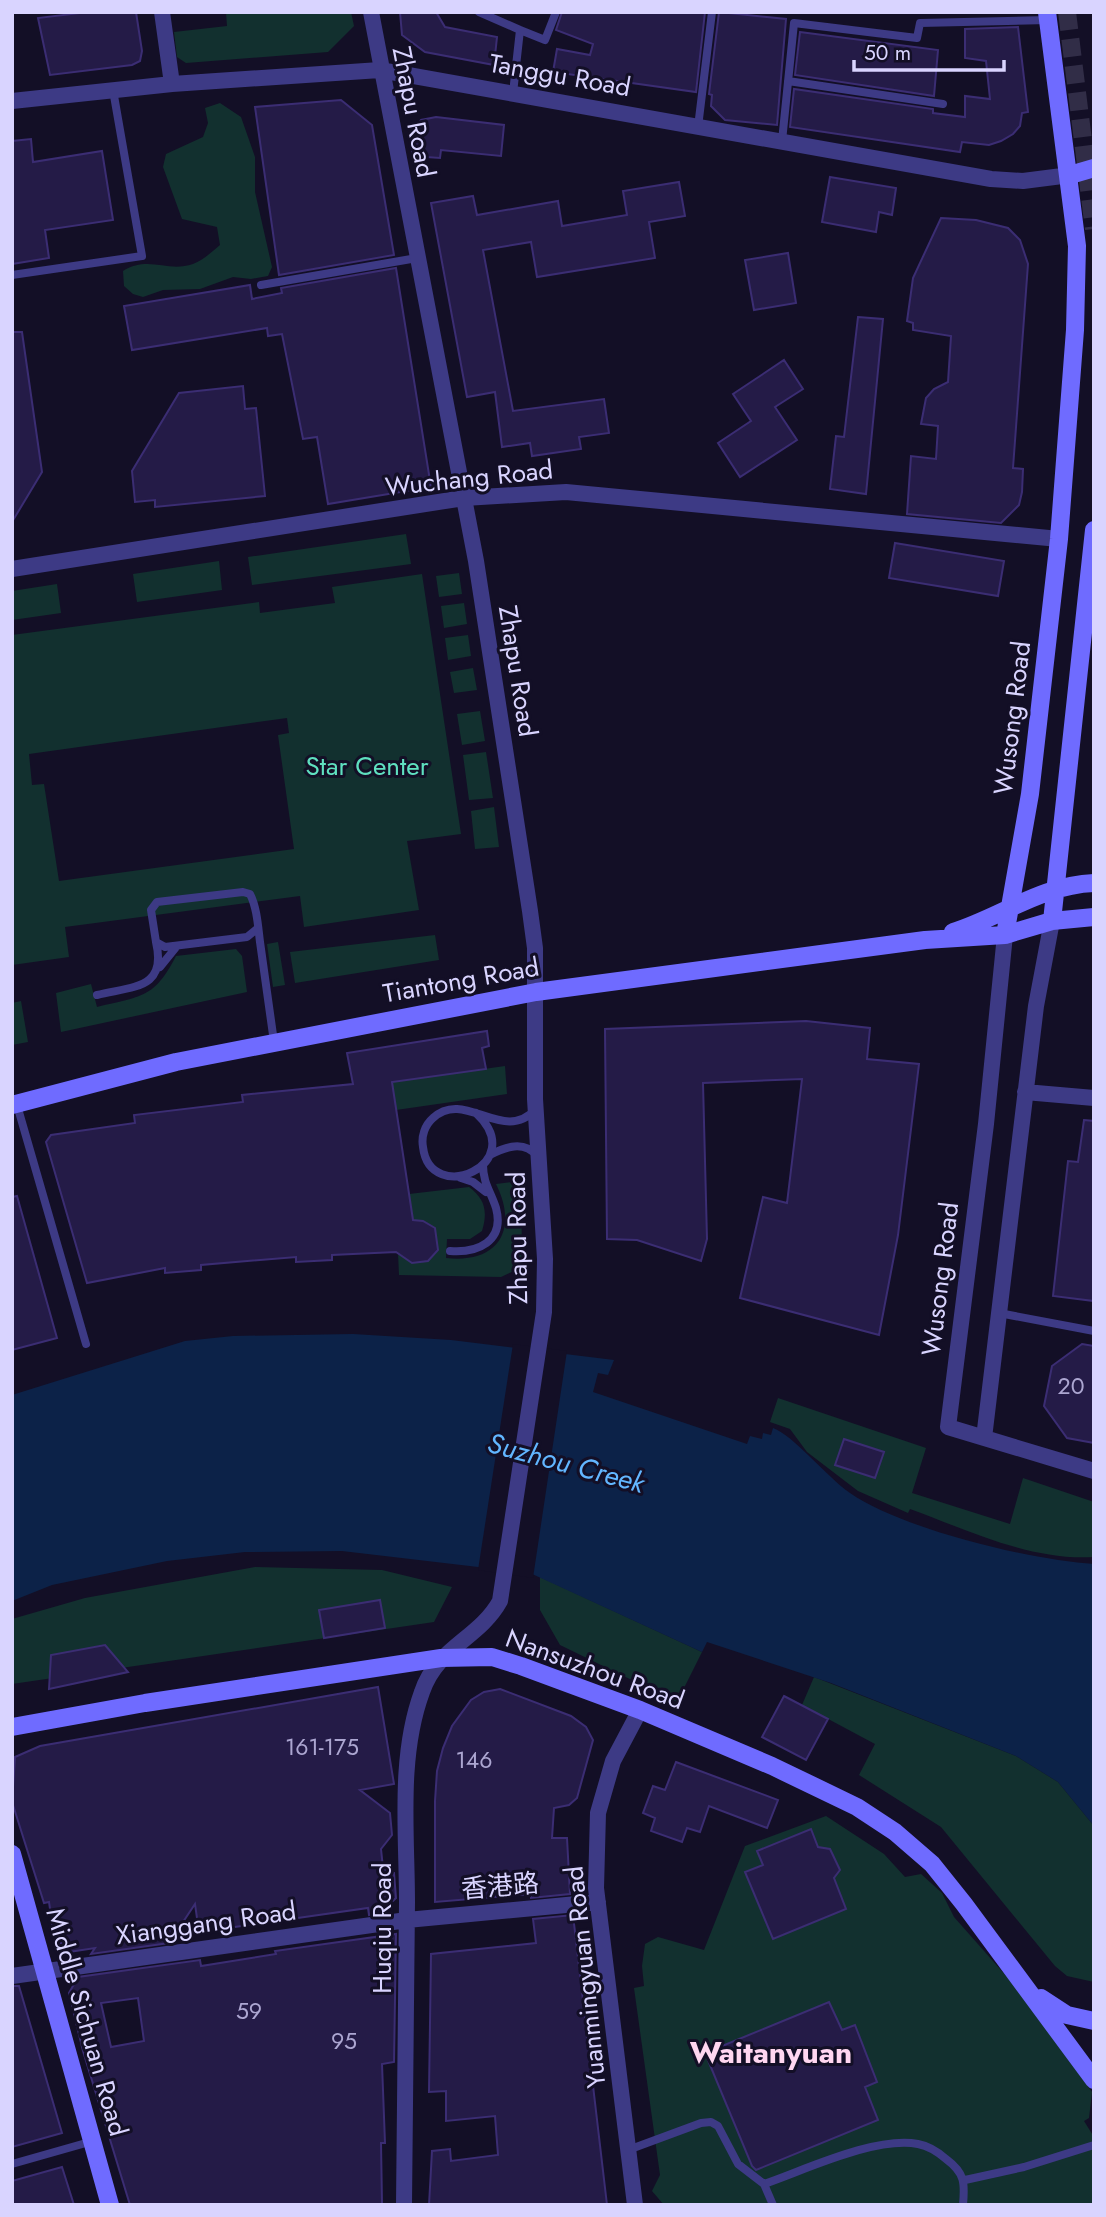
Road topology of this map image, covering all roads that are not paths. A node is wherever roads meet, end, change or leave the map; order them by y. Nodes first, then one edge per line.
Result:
1 (162, 12) edge
2 (371, 12) edge
3 (479, 12) edge
4 (556, 12) edge
5 (712, 12) edge
6 (1047, 16) edge
7 (520, 30) junction
8 (380, 70) junction
9 (788, 81) junction
10 (172, 84) junction
11 (113, 90) junction
12 (513, 93) junction
13 (12, 100) edge
14 (943, 104) dead end
15 (698, 127) junction
16 (782, 142) junction
17 (1094, 168) edge
18 (1070, 175) junction
19 (417, 258) junction
20 (12, 275) edge
21 (261, 285) dead end
22 (464, 498) junction
23 (1094, 530) edge
24 (1059, 539) junction
25 (12, 569) edge
26 (1091, 579) edge
27 (1094, 883) edge
28 (1056, 891) junction
29 (1010, 907) junction
30 (1094, 917) edge
31 (1052, 922) junction
32 (258, 928) junction
33 (1005, 934) junction
34 (247, 937) junction
35 (926, 940) junction
36 (156, 942) junction
37 (260, 942) junction
38 (177, 946) junction
39 (160, 967) junction
40 (536, 992) junction
41 (97, 995) dead end
42 (274, 1042) junction
43 (1025, 1092) junction
44 (1094, 1098) edge
45 (15, 1105) edge
46 (536, 1110) junction
47 (476, 1113) junction
48 (490, 1155) junction
49 (540, 1159) junction
50 (483, 1165) junction
51 (458, 1177) junction
52 (492, 1198) junction
53 (450, 1251) dead end
54 (999, 1313) junction
55 (1094, 1331) edge
56 (86, 1344) dead end
57 (984, 1438) junction
58 (1094, 1471) edge
59 (441, 1658) junction
60 (640, 1710) junction
61 (12, 1727) edge
62 (12, 1854) edge
63 (598, 1902) junction
64 (407, 1920) junction
65 (44, 1971) junction
66 (12, 1976) edge
67 (1027, 1988) junction
68 (1094, 2021) edge
69 (1094, 2080) edge
70 (93, 2141) junction
71 (1094, 2145) edge
72 (628, 2150) junction
73 (12, 2164) edge
74 (965, 2180) junction
75 (764, 2184) junction
76 (110, 2205) edge
77 (404, 2205) edge
78 (635, 2205) edge
79 (773, 2205) edge
80 (963, 2205) edge

1 - 10 street
2 - 8 street, Zhapu Road
3 - 7 lane
4 - 7 lane
5 - 15 lane
6 - 9 lane
6 - 18 main road, Wusong Road
7 - 12 lane
8 - 10 street, Tanggu Road
8 - 12 street, Tanggu Road
8 - 19 street, Zhapu Road
9 - 14 lane
9 - 16 lane
10 - 11 street, Tanggu Road
11 - 13 street, Tanggu Road
11 - 20 lane
12 - 15 street, Tanggu Road
15 - 16 street, Tanggu Road
16 - 18 street, Tanggu Road
17 - 18 main road, Tanggu Road
18 - 24 main road, Wusong Road
19 - 21 lane
19 - 22 street, Zhapu Road
22 - 24 street, Wuchang Road
22 - 25 street, Wuchang Road
22 - 40 street, Zhapu Road
23 - 26 main road
24 - 29 main road, Wusong Road
26 - 28 main road
27 - 28 main road, Tiantong Road
28 - 29 main road, Tiantong Road
28 - 31 main road
29 - 33 main road, Wusong Road
29 - 35 main road, Tiantong Road
30 - 31 main road, Tiantong Road
31 - 33 main road, Tiantong Road
31 - 43 street
32 - 34 lane
32 - 36 lane
32 - 37 lane
33 - 35 main road, Tiantong Road
33 - 57 street, Wusong Road
34 - 37 lane
34 - 38 lane
35 - 40 main road, Tiantong Road
36 - 38 lane
36 - 39 lane
37 - 42 lane
38 - 39 lane
39 - 41 lane
40 - 42 main road, Tiantong Road
40 - 46 street, Zhapu Road
42 - 45 main road, Tiantong Road
43 - 44 street
43 - 54 street
45 - 56 lane
46 - 47 lane
46 - 49 street, Zhapu Road
47 - 48 lane
47 - 51 lane
48 - 49 lane
48 - 50 lane
49 - 59 street, Zhapu Road
50 - 51 lane
50 - 52 lane
51 - 52 lane
52 - 53 lane
54 - 55 lane
54 - 57 street
57 - 58 street
59 - 60 main road, Nansuzhou Road
59 - 61 main road, Nansuzhou Road
59 - 64 street, Huqiu Road
60 - 63 street, Yuanmingyuan Road
60 - 67 main road, Nansuzhou Road
62 - 65 main road, Middle Sichuan Road
63 - 64 street, 香港路
63 - 72 street, Yuanmingyuan Road
64 - 65 street, Xianggang Road
64 - 77 street, Huqiu Road
65 - 66 street, Xianggang Road
65 - 70 main road, Middle Sichuan Road
67 - 68 main road, Nansuzhou Road
67 - 69 main road, Nansuzhou Road
70 - 73 lane
70 - 76 main road, Middle Sichuan Road
71 - 74 lane
72 - 75 lane
72 - 78 street, Yuanmingyuan Road
74 - 75 lane
74 - 80 lane
75 - 79 lane

